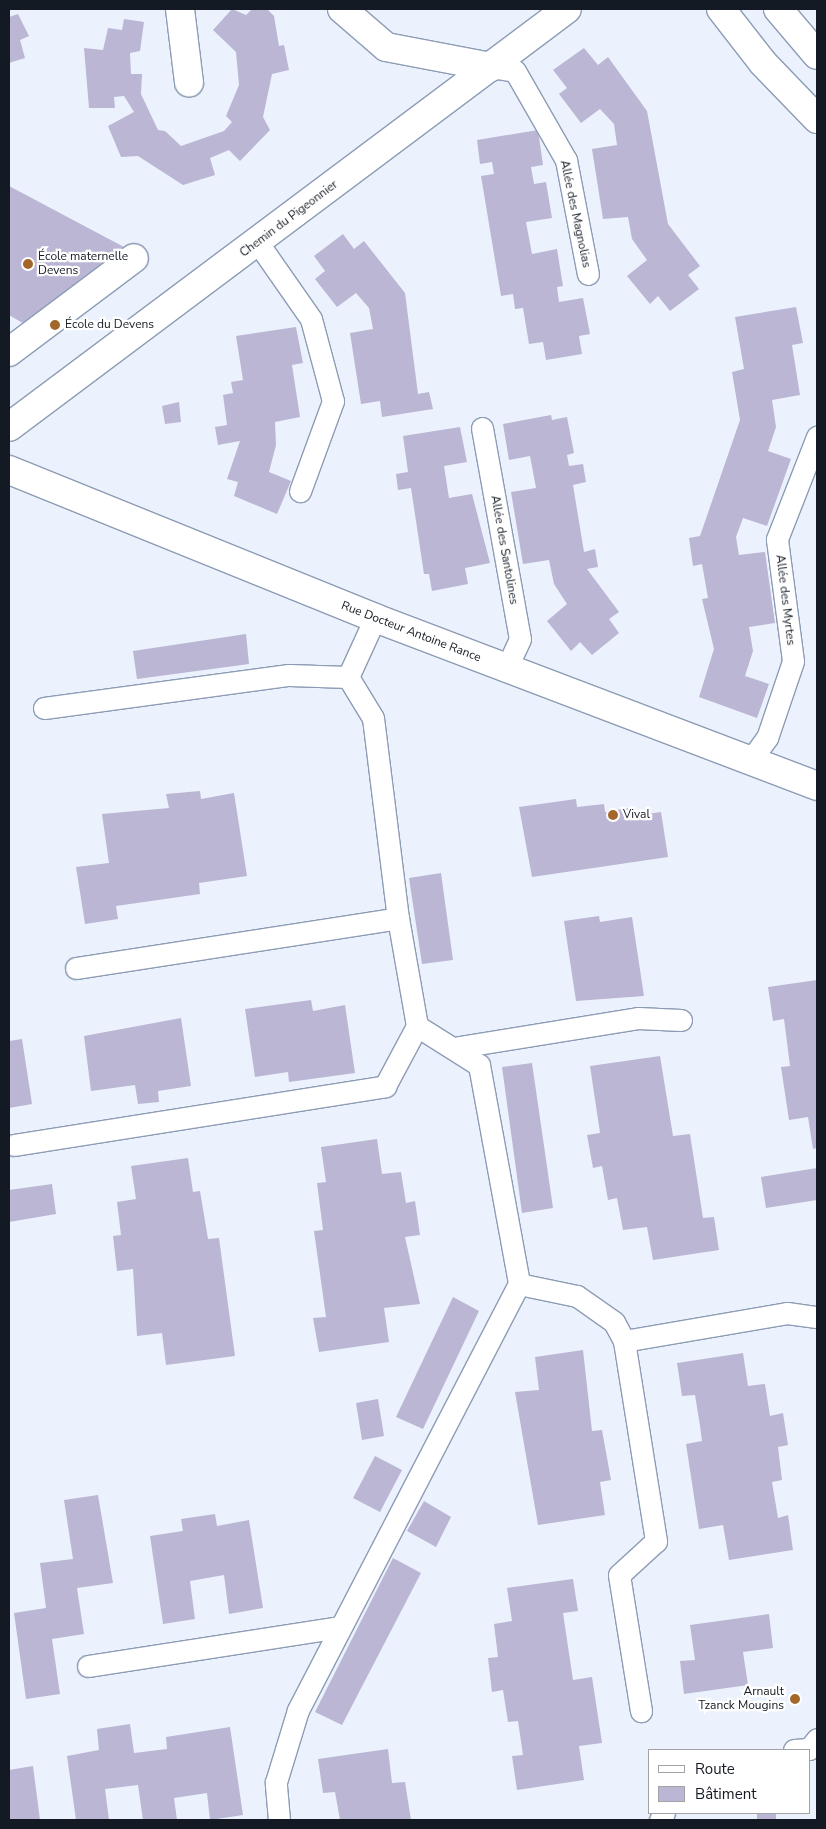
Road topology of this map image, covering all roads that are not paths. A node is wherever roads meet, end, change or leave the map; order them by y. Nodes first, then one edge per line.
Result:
1 (180, 9) edge
2 (342, 9) edge
3 (567, 9) edge
4 (721, 9) edge
5 (778, 10) edge
6 (817, 55) edge
7 (491, 67) junction
8 (189, 82) dead end
9 (817, 119) edge
10 (258, 243) junction
11 (134, 258) dead end
12 (588, 274) dead end
13 (9, 352) edge
14 (9, 427) edge
15 (482, 428) dead end
16 (817, 437) edge
17 (9, 470) edge
18 (300, 492) dead end
19 (375, 618) junction
20 (506, 669) junction
21 (348, 677) junction
22 (44, 708) dead end
23 (750, 761) junction
24 (817, 786) edge
25 (398, 918) junction
26 (76, 968) dead end
27 (681, 1020) dead end
28 (418, 1026) junction
29 (453, 1048) junction
30 (14, 1146) dead end
31 (519, 1284) junction
32 (817, 1317) edge
33 (624, 1341) junction
34 (340, 1627) junction
35 (88, 1666) dead end
36 (641, 1711) dead end
37 (279, 1820) edge

1 - 8 street
2 - 7 street
3 - 7 street, Chemin du Pigeonnier
4 - 9 street
5 - 6 street
7 - 10 street, Chemin du Pigeonnier
7 - 12 lane, Allée des Magnolias
10 - 14 street, Chemin du Pigeonnier
10 - 18 lane
11 - 13 street
15 - 20 lane, Allée des Santolines
16 - 23 lane, Allée des Myrtes
17 - 19 street, Rue Docteur Antoine Rance
19 - 20 street, Rue Docteur Antoine Rance
19 - 21 lane
20 - 23 street, Rue Docteur Antoine Rance
21 - 22 lane
21 - 25 lane
23 - 24 street, Rue Docteur Antoine Rance
25 - 26 lane
25 - 28 lane
27 - 29 lane
28 - 29 lane
28 - 30 lane
29 - 31 lane
31 - 33 lane
31 - 34 lane
32 - 33 lane
33 - 36 lane
34 - 35 lane
34 - 37 lane

